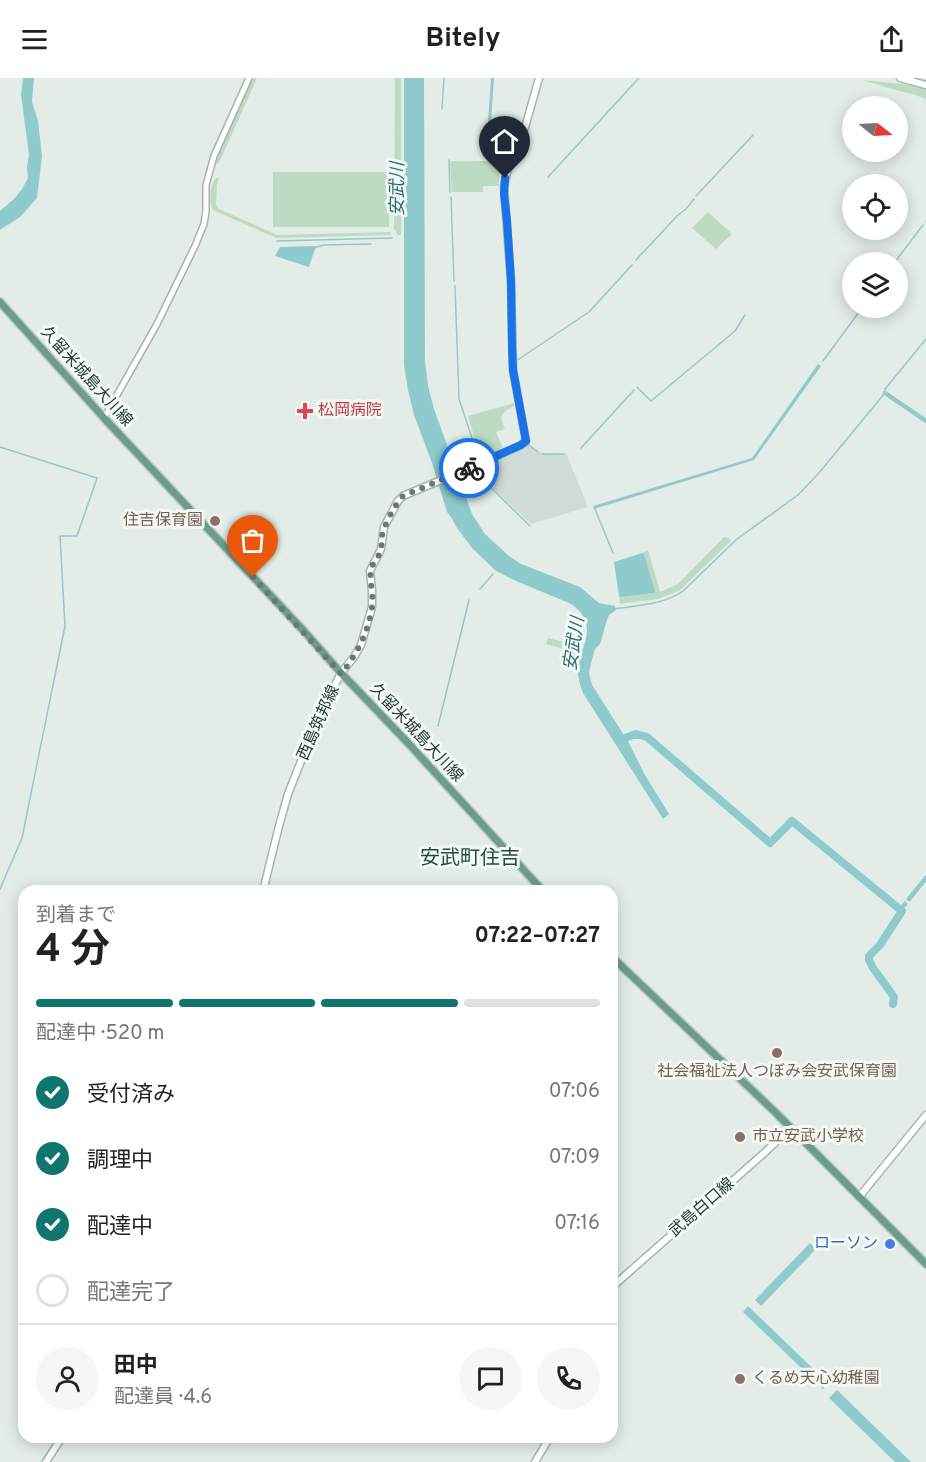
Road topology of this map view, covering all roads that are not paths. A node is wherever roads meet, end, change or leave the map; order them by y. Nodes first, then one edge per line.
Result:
1 (249, 78) edge
2 (539, 78) edge
3 (900, 78) edge
4 (926, 85) edge
5 (0, 302) edge
6 (104, 418) junction
7 (341, 674) junction
8 (264, 885) edge
9 (538, 885) edge
10 (618, 963) edge
11 (926, 1115) edge
12 (791, 1128) junction
13 (859, 1197) junction
14 (926, 1264) edge
15 (618, 1282) edge
16 (58, 1443) edge
17 (546, 1443) edge
18 (46, 1462) edge
19 (535, 1462) edge

1 - 6 street
2 - 7 main road, 西島筑邦線
3 - 4 main road
5 - 6 main road, 久留米城島大川線
6 - 7 main road, 久留米城島大川線
7 - 8 main road, 西島筑邦線
7 - 9 main road, 久留米城島大川線
10 - 12 main road
11 - 13 main road
12 - 13 main road
12 - 15 main road, 武島白口線
13 - 14 main road
16 - 18 main road
17 - 19 main road

